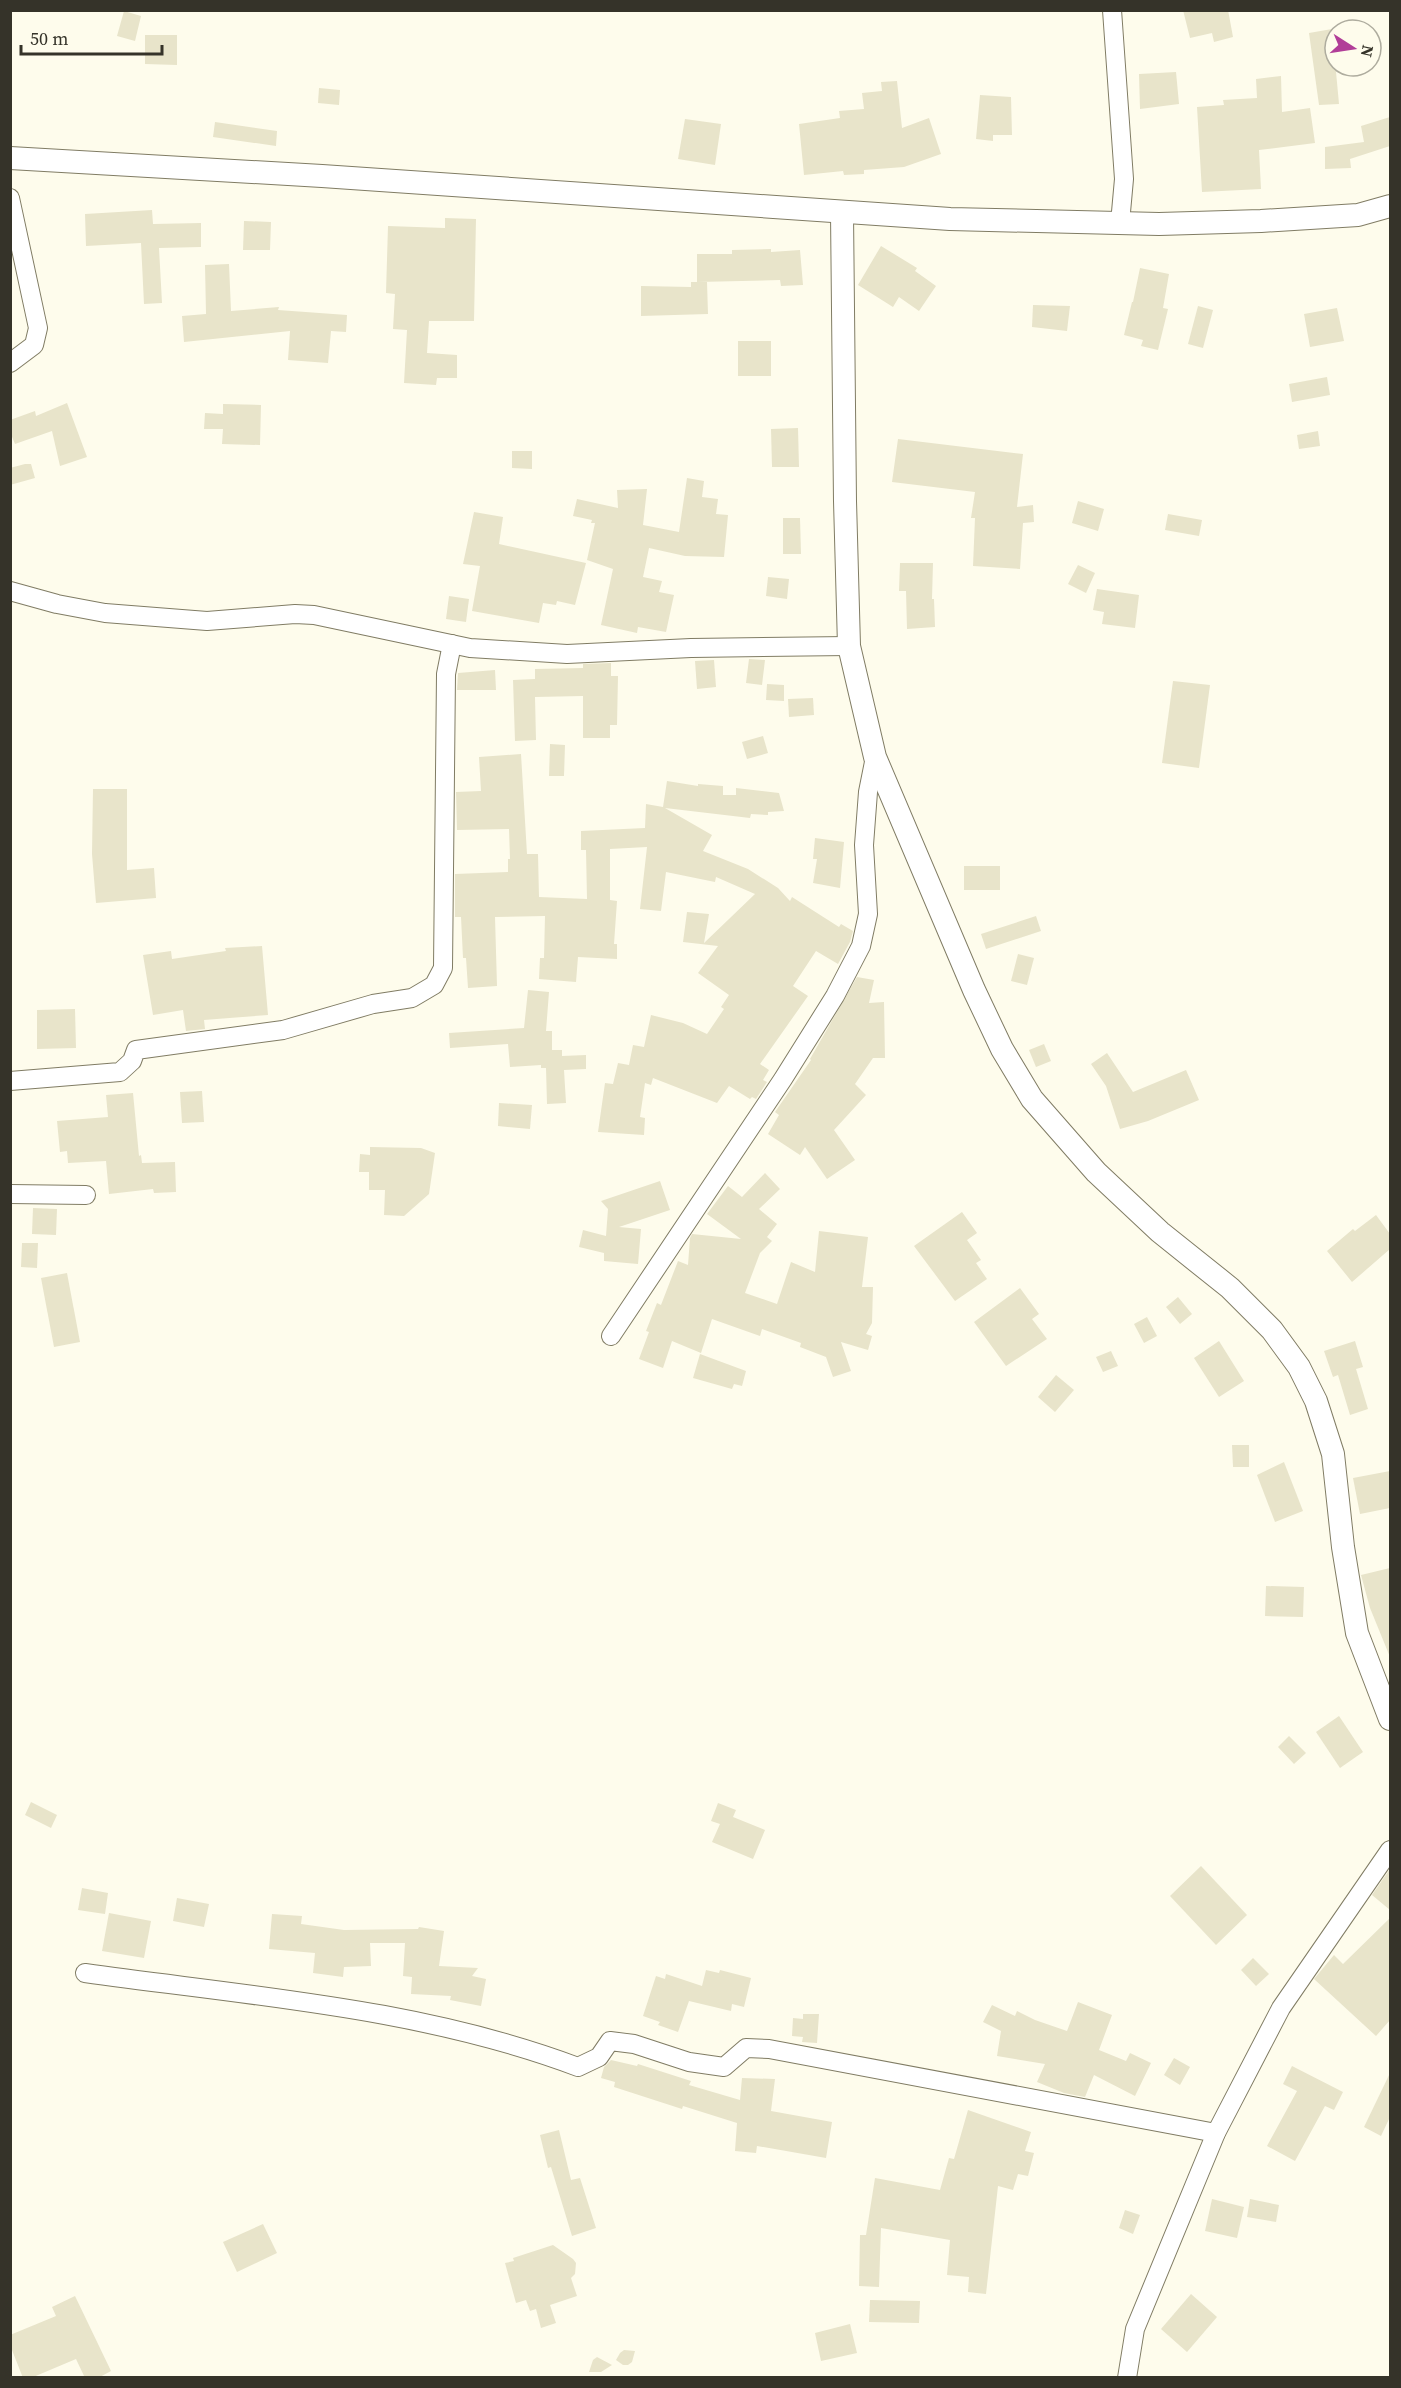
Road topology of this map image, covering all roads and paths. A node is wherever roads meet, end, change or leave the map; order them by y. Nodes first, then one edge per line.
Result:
1 (1112, 10) edge
2 (10, 158) edge
3 (10, 198) edge
4 (1390, 207) edge
5 (842, 213) junction
6 (1120, 223) junction
7 (10, 363) edge
8 (10, 591) edge
9 (452, 644) junction
10 (849, 646) junction
11 (875, 758) junction
12 (10, 1081) edge
13 (10, 1194) edge
14 (86, 1195) dead end
15 (610, 1336) dead end
16 (1390, 1719) edge
17 (1390, 1850) edge
18 (85, 1973) dead end
19 (1216, 2133) junction
20 (1127, 2378) edge

1 - 6 street
2 - 5 street
3 - 7 street
4 - 6 street
5 - 6 street
5 - 10 street
8 - 9 street
9 - 10 street
9 - 12 street
10 - 11 street
11 - 15 street
11 - 16 street
13 - 14 street
17 - 19 street
18 - 19 street
19 - 20 street

